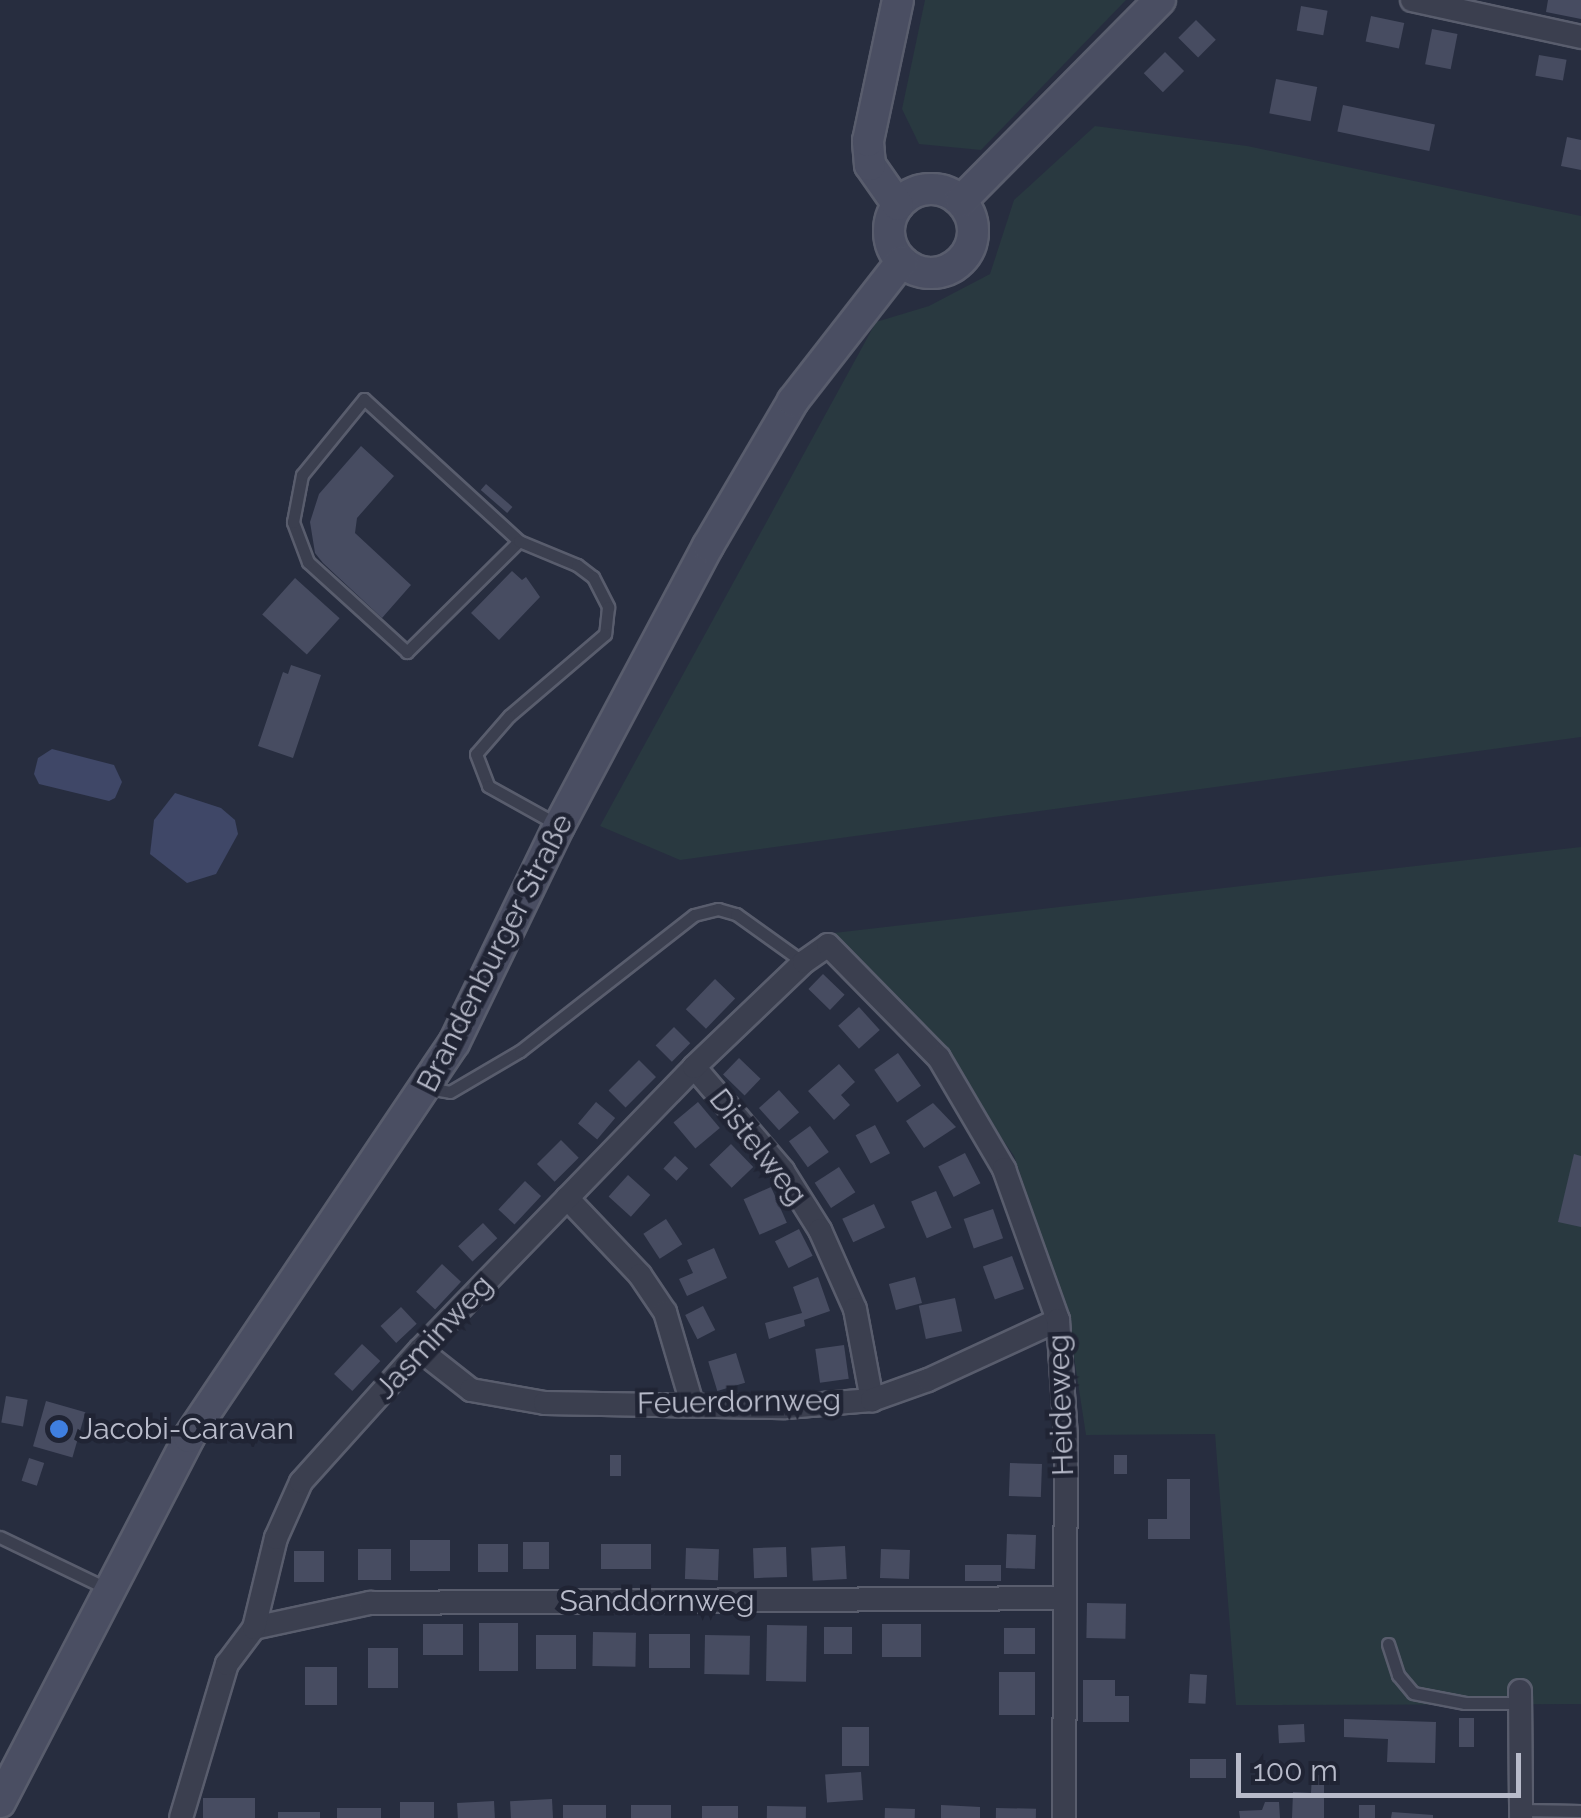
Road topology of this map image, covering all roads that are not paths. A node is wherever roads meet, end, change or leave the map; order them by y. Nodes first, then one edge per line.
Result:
1 (898, 0) edge
2 (1160, 0) edge
3 (1412, 0) edge
4 (1581, 38) edge
5 (961, 201) junction
6 (898, 205) junction
7 (902, 261) junction
8 (519, 541) junction
9 (559, 826) junction
10 (828, 945) joint
11 (804, 962) junction
12 (694, 1068) junction
13 (428, 1088) junction
14 (567, 1198) junction
15 (1058, 1320) junction
16 (420, 1350) junction
17 (872, 1400) junction
18 (692, 1404) junction
19 (0, 1537) edge
20 (108, 1589) junction
21 (1062, 1598) junction
22 (254, 1628) junction
23 (1388, 1644) dead end
24 (1520, 1697) joint
25 (0, 1802) edge
26 (1581, 1811) edge
27 (1521, 1814) edge
28 (181, 1818) edge
29 (1064, 1818) edge

1 - 6 street
2 - 5 street
3 - 4 street
5 - 6 street
5 - 7 street
6 - 7 street
7 - 9 street, Brandenburger Straße
8 - 8 lane
8 - 9 lane
9 - 13 street, Brandenburger Straße
10 - 11 street, Jasminweg
10 - 15 street, Heideweg
11 - 12 street, Jasminweg
11 - 13 lane
12 - 14 street, Jasminweg
12 - 17 street, Distelweg
13 - 20 street, Brandenburger Straße
14 - 16 street, Jasminweg
14 - 18 street
15 - 17 street, Feuerdornweg
15 - 21 street, Heideweg
16 - 18 street, Feuerdornweg
16 - 22 street, Jasminweg
17 - 18 street, Feuerdornweg
19 - 20 lane
20 - 25 street, Brandenburger Straße
21 - 22 street, Sanddornweg
21 - 29 street, Heideweg
22 - 28 street, Jasminweg
23 - 24 lane
24 - 27 street
26 - 27 lane

